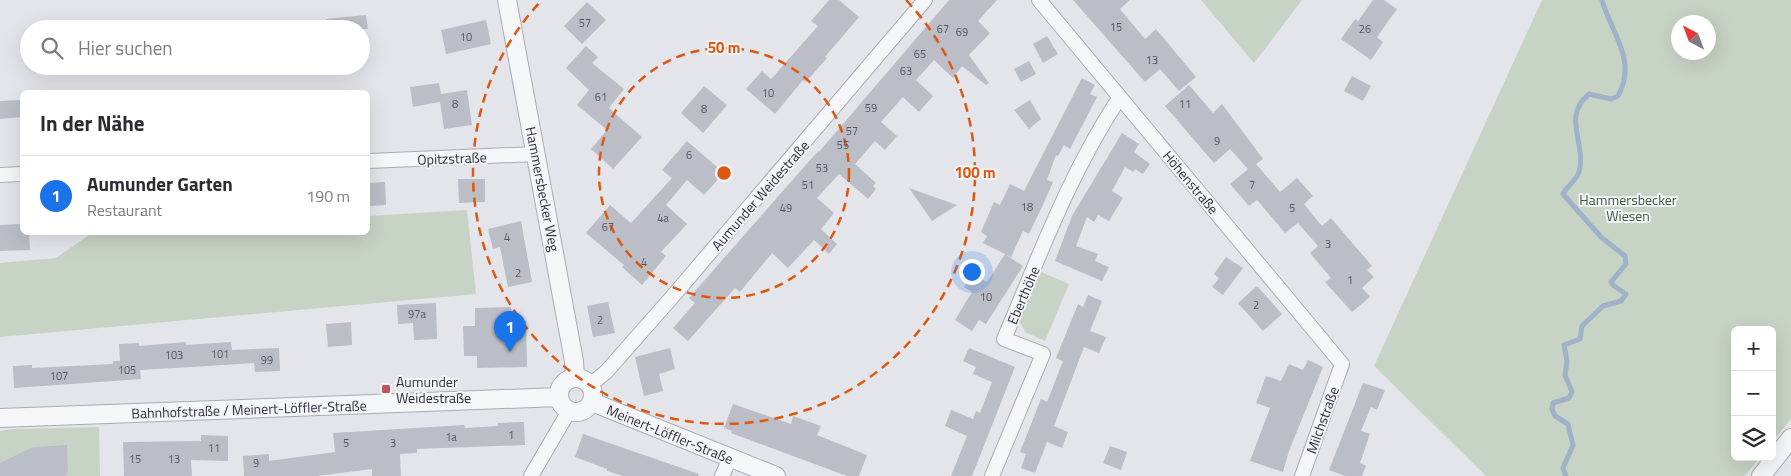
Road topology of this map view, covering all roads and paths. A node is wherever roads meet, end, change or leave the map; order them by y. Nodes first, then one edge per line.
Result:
1 (507, 0) edge
2 (925, 0) edge
3 (1039, 0) edge
4 (1120, 97) junction
5 (536, 154) junction
6 (370, 161) edge
7 (20, 174) edge
8 (0, 175) edge
9 (1342, 364) joint
10 (585, 388) junction
11 (564, 404) junction
12 (0, 418) edge
13 (1791, 438) edge
14 (730, 458) junction
15 (531, 476) edge
16 (722, 476) edge
17 (776, 476) edge
18 (992, 476) edge
19 (1302, 476) edge
20 (1761, 476) edge

1 - 5 street, Hammersbecker Weg
2 - 10 street, Aumunder Weidestraße
3 - 4 street, Höhenstraße
4 - 9 street, Höhenstraße
4 - 18 street, Eberthöhe
5 - 6 street, Opitzstraße
5 - 10 street, Hammersbecker Weg
7 - 8 street
9 - 19 street, Milchstraße
10 - 11 street, Meinert-Löffler-Straße
10 - 11 street
10 - 14 street, Meinert-Löffler-Straße
11 - 12 street, Bahnhofstraße / Meinert-Löffler-Straße
11 - 15 street
13 - 20 street
14 - 16 street
14 - 17 street, Meinert-Löffler-Straße

